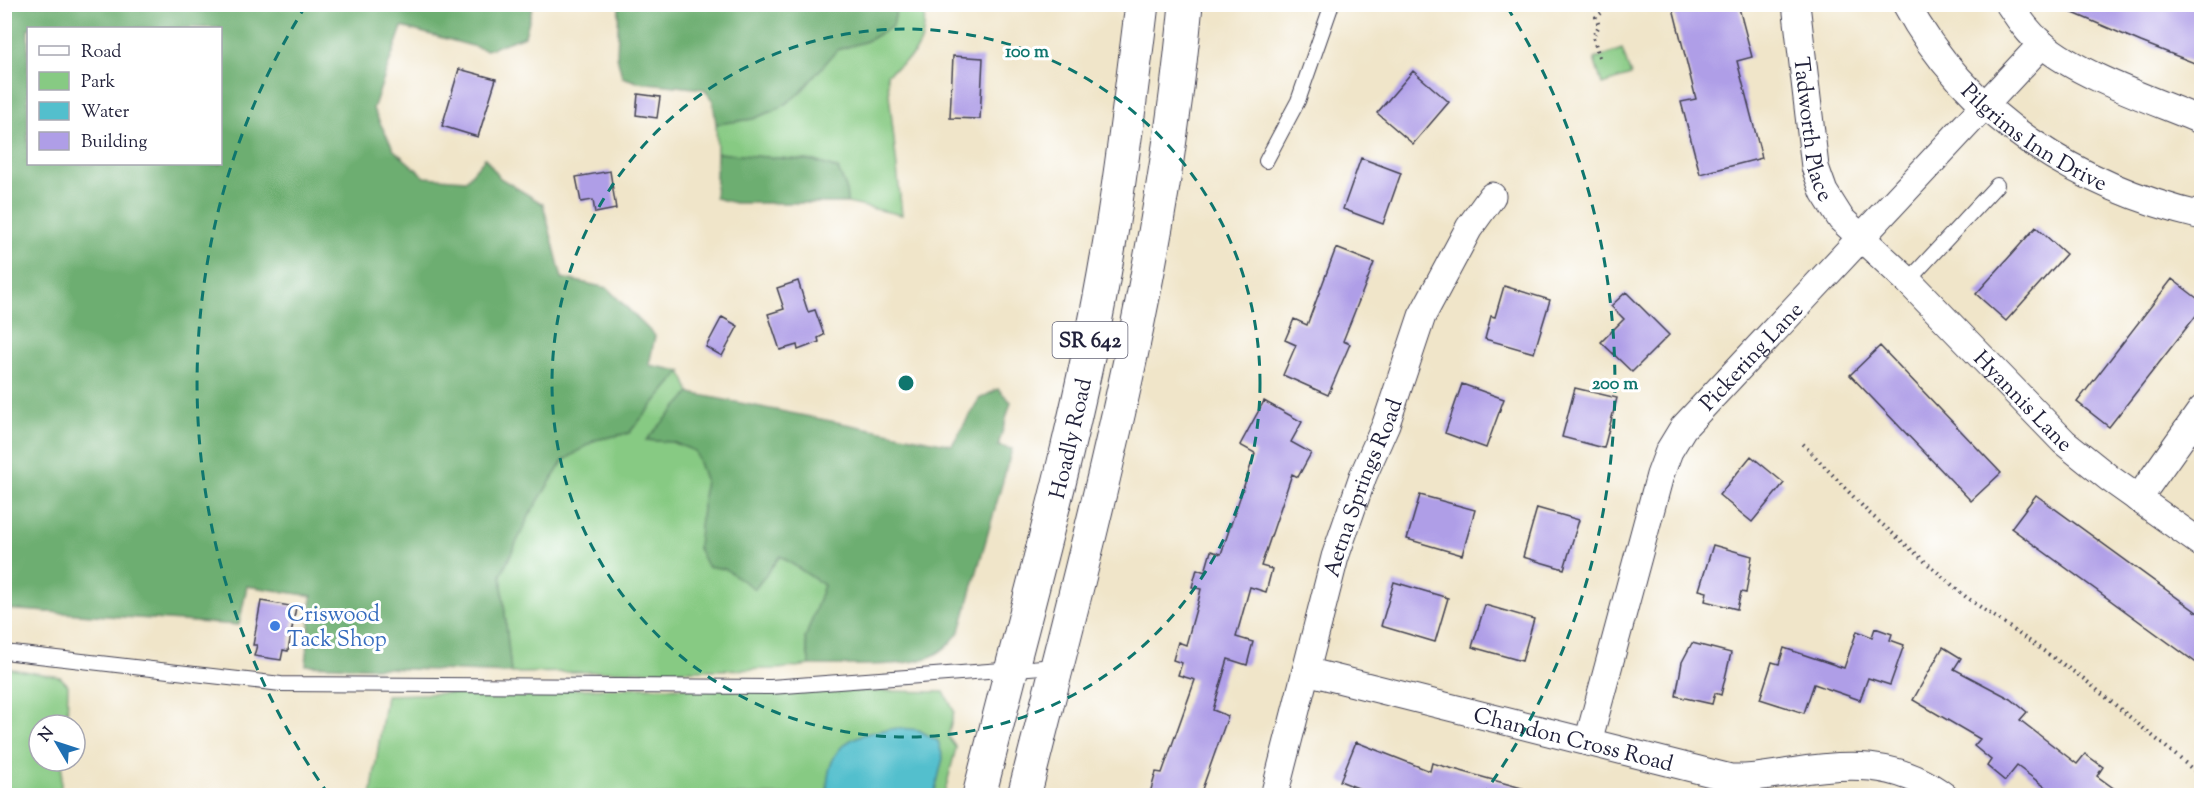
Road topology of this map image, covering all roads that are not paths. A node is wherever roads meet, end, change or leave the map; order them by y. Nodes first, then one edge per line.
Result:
1 (1142, 4) edge
2 (1186, 4) edge
3 (1332, 4) edge
4 (1796, 4) edge
5 (1906, 4) edge
6 (2009, 4) edge
7 (2042, 44) junction
8 (1984, 106) junction
9 (2202, 121) edge
10 (1266, 161) dead end
11 (1997, 185) dead end
12 (1492, 196) dead end
13 (2202, 216) edge
14 (1862, 238) junction
15 (1908, 281) junction
16 (2202, 409) edge
17 (2138, 499) junction
18 (2202, 544) edge
19 (4, 652) edge
20 (1057, 666) junction
21 (1010, 670) junction
22 (1306, 671) junction
23 (1588, 742) junction
24 (979, 795) edge
25 (1024, 795) edge
26 (1274, 795) edge
27 (1944, 795) edge

1 - 21 main road, Hoadly Road / SR 642
2 - 20 main road, Hoadly Road / SR 642
3 - 10 lane
4 - 14 street, Tadworth Place
5 - 8 street, Pilgrims Inn Drive
6 - 7 street
7 - 8 street, Pickering Lane
7 - 9 street
8 - 13 street, Pilgrims Inn Drive
8 - 14 street, Pickering Lane
11 - 15 lane
12 - 22 street, Aetna Springs Road
14 - 15 street, Hyannis Lane
14 - 23 street, Pickering Lane
15 - 17 street, Hyannis Lane
16 - 17 street
17 - 18 street, Hyannis Lane
19 - 21 lane
20 - 21 lane
20 - 25 main road, Hoadly Road / SR 642
21 - 24 main road, Hoadly Road / SR 642
22 - 23 street, Chandon Cross Road
22 - 26 street, Aetna Springs Road
23 - 27 street, Chandon Cross Road

